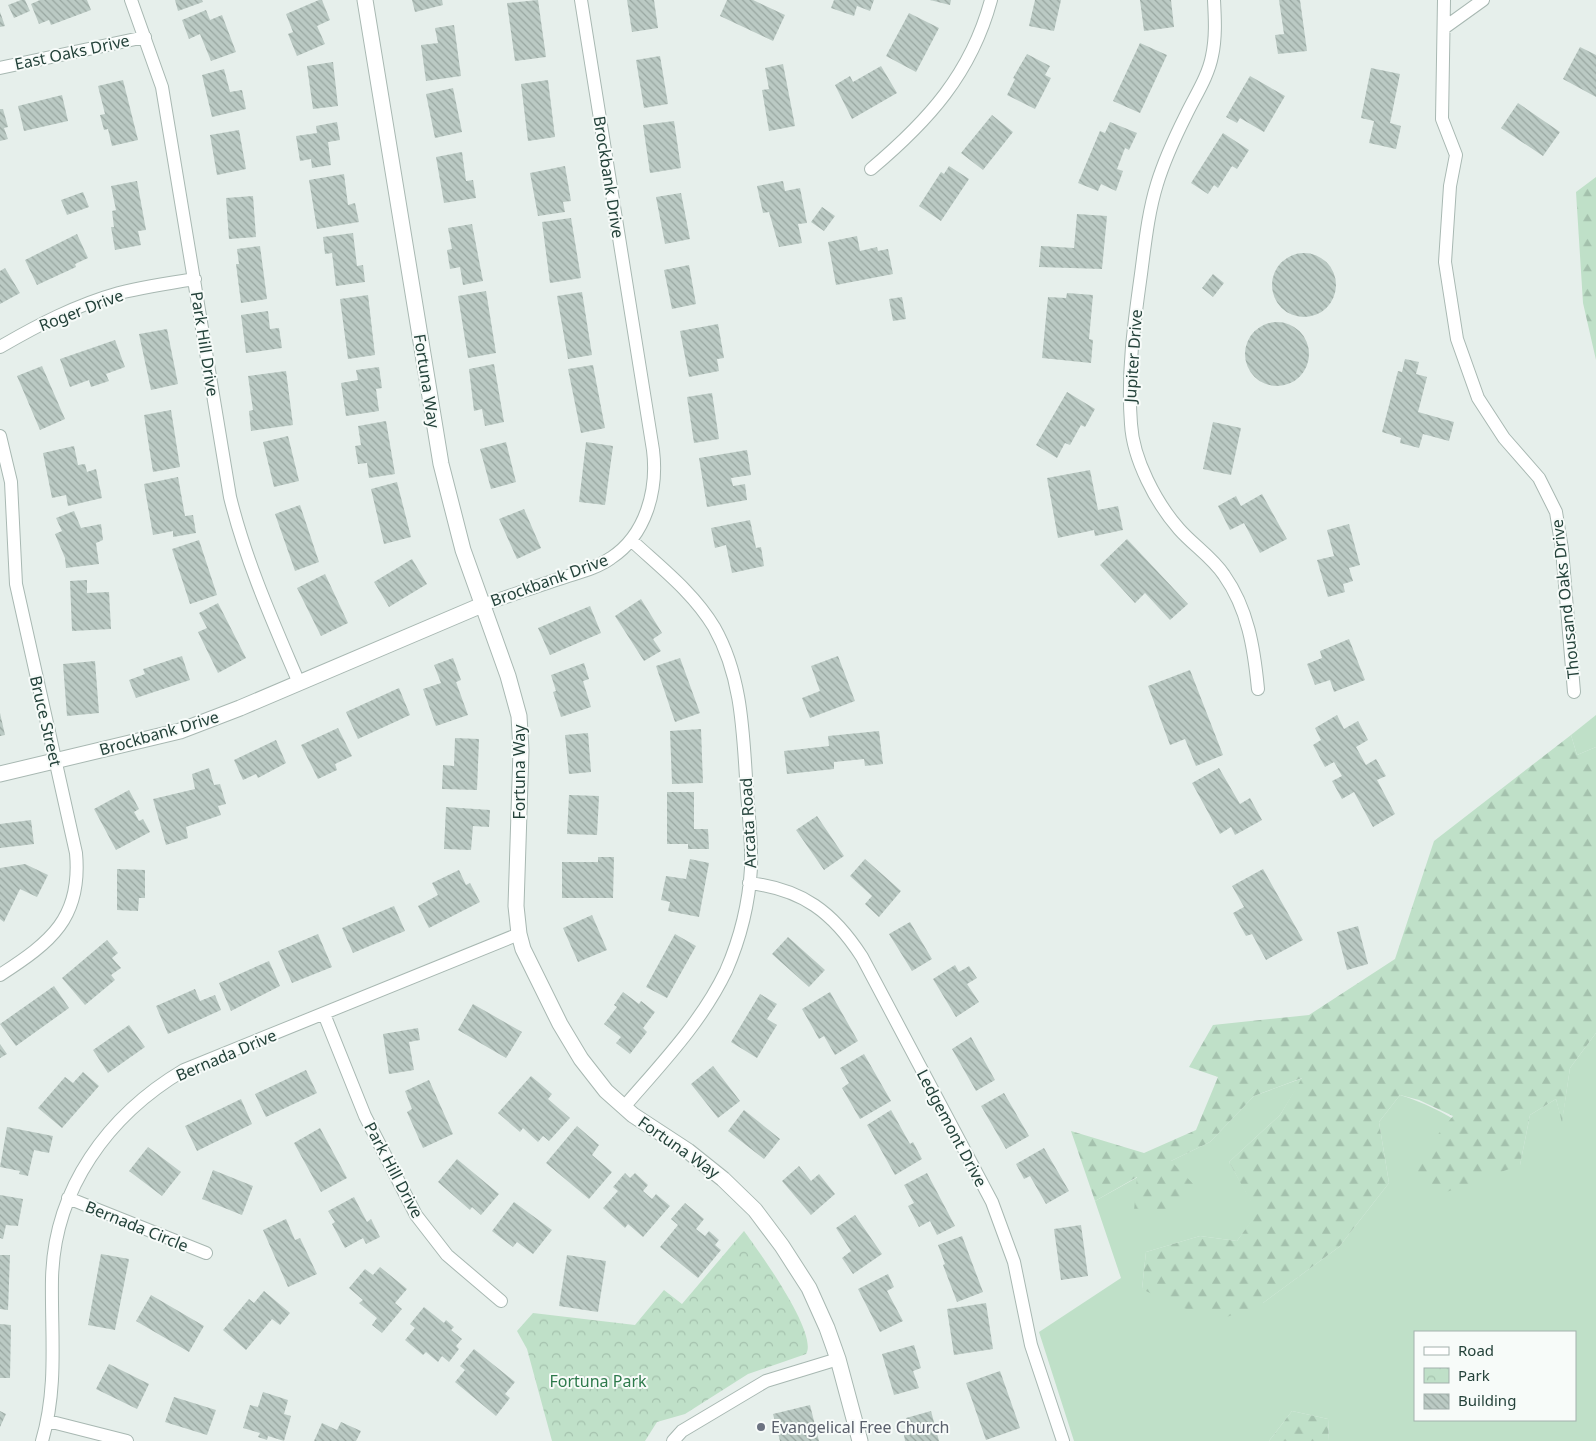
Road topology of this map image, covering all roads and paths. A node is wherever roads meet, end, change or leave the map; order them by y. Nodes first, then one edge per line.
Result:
1 (131, 0) edge
2 (365, 0) edge
3 (581, 0) edge
4 (991, 0) edge
5 (1214, 0) edge
6 (1444, 0) edge
7 (1483, 0) edge
8 (1444, 28) junction
9 (145, 37) junction
10 (0, 68) edge
11 (871, 169) dead end
12 (195, 279) junction
13 (0, 347) edge
14 (0, 436) edge
15 (631, 540) junction
16 (482, 605) junction
17 (299, 683) junction
18 (1258, 689) dead end
19 (1574, 692) dead end
20 (55, 761) junction
21 (0, 774) edge
22 (749, 883) junction
23 (519, 934) junction
24 (0, 975) edge
25 (324, 1014) junction
26 (624, 1107) junction
27 (68, 1198) junction
28 (206, 1253) dead end
29 (501, 1302) dead end
30 (838, 1358) junction
31 (48, 1421) junction
32 (42, 1441) edge
33 (127, 1441) edge
34 (673, 1441) edge
35 (860, 1441) edge
36 (1063, 1441) edge

1 - 9 street, Park Hill Drive
2 - 16 street, Fortuna Way
3 - 15 street, Brockbank Drive
4 - 11 street
5 - 18 street, Jupiter Drive
6 - 8 street, Thousand Oaks Drive
7 - 8 street
8 - 19 street, Thousand Oaks Drive
9 - 10 street, East Oaks Drive
9 - 12 street, Park Hill Drive
12 - 13 street, Roger Drive
12 - 17 street, Park Hill Drive
14 - 20 street, Bruce Street
15 - 16 street, Brockbank Drive
15 - 22 street, Arcata Road
16 - 17 street, Brockbank Drive
16 - 23 street, Fortuna Way
17 - 20 street, Brockbank Drive
20 - 21 street, Brockbank Drive
20 - 24 street, Bruce Street
22 - 26 street, Arcata Road
22 - 36 street, Ledgemont Drive
23 - 25 street, Bernada Drive
23 - 26 street, Fortuna Way
25 - 27 street, Bernada Drive
25 - 29 street, Park Hill Drive
26 - 30 street, Fortuna Way
27 - 28 street, Bernada Circle
27 - 31 street, Bernada Drive
30 - 34 street
30 - 35 street, Fortuna Way
31 - 32 street, Bernada Drive
31 - 33 street

